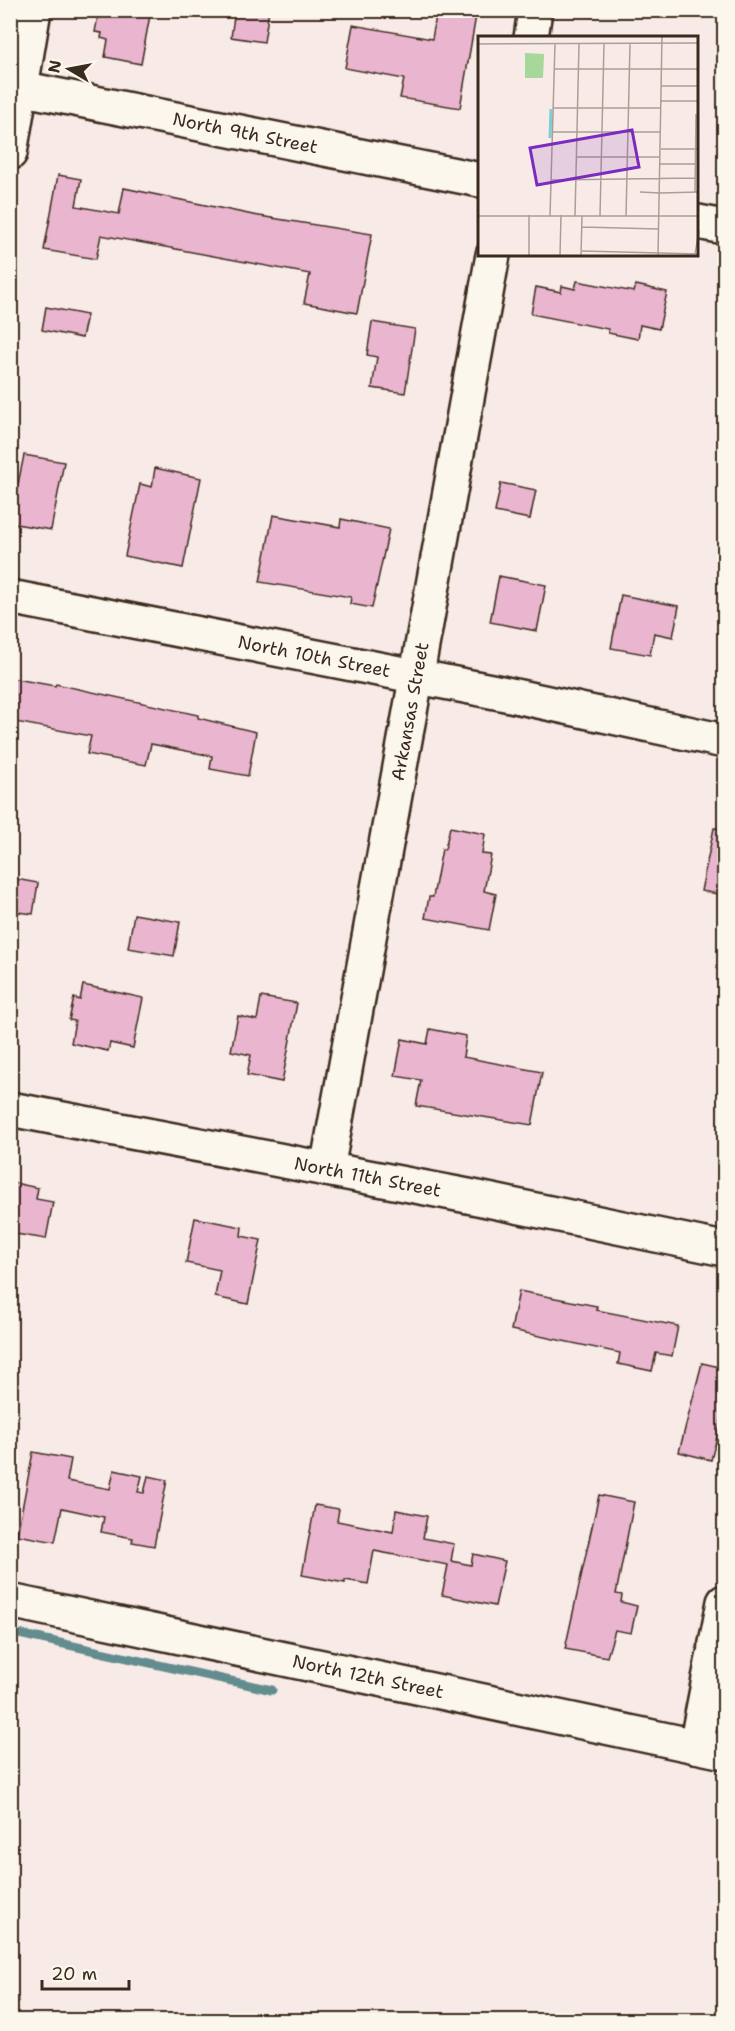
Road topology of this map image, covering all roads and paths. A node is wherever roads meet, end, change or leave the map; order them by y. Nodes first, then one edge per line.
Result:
1 (34, 10) edge
2 (535, 10) edge
3 (531, 36) edge
4 (16, 87) edge
5 (10, 153) edge
6 (478, 180) edge
7 (699, 222) edge
8 (724, 227) edge
9 (492, 256) edge
10 (10, 597) edge
11 (417, 677) junction
12 (724, 741) edge
13 (10, 1109) edge
14 (327, 1169) junction
15 (724, 1249) edge
16 (10, 1601) edge
17 (724, 1602) edge
18 (710, 1749) edge

1 - 4 street
2 - 3 street
4 - 5 street
4 - 6 street, North 9th Street
7 - 8 street
9 - 11 street, Arkansas Street
10 - 11 street, North 10th Street
11 - 12 street, North 10th Street
11 - 14 street, Arkansas Street
13 - 14 street, North 11th Street
14 - 15 street, North 11th Street
16 - 18 street, North 12th Street
17 - 18 street

